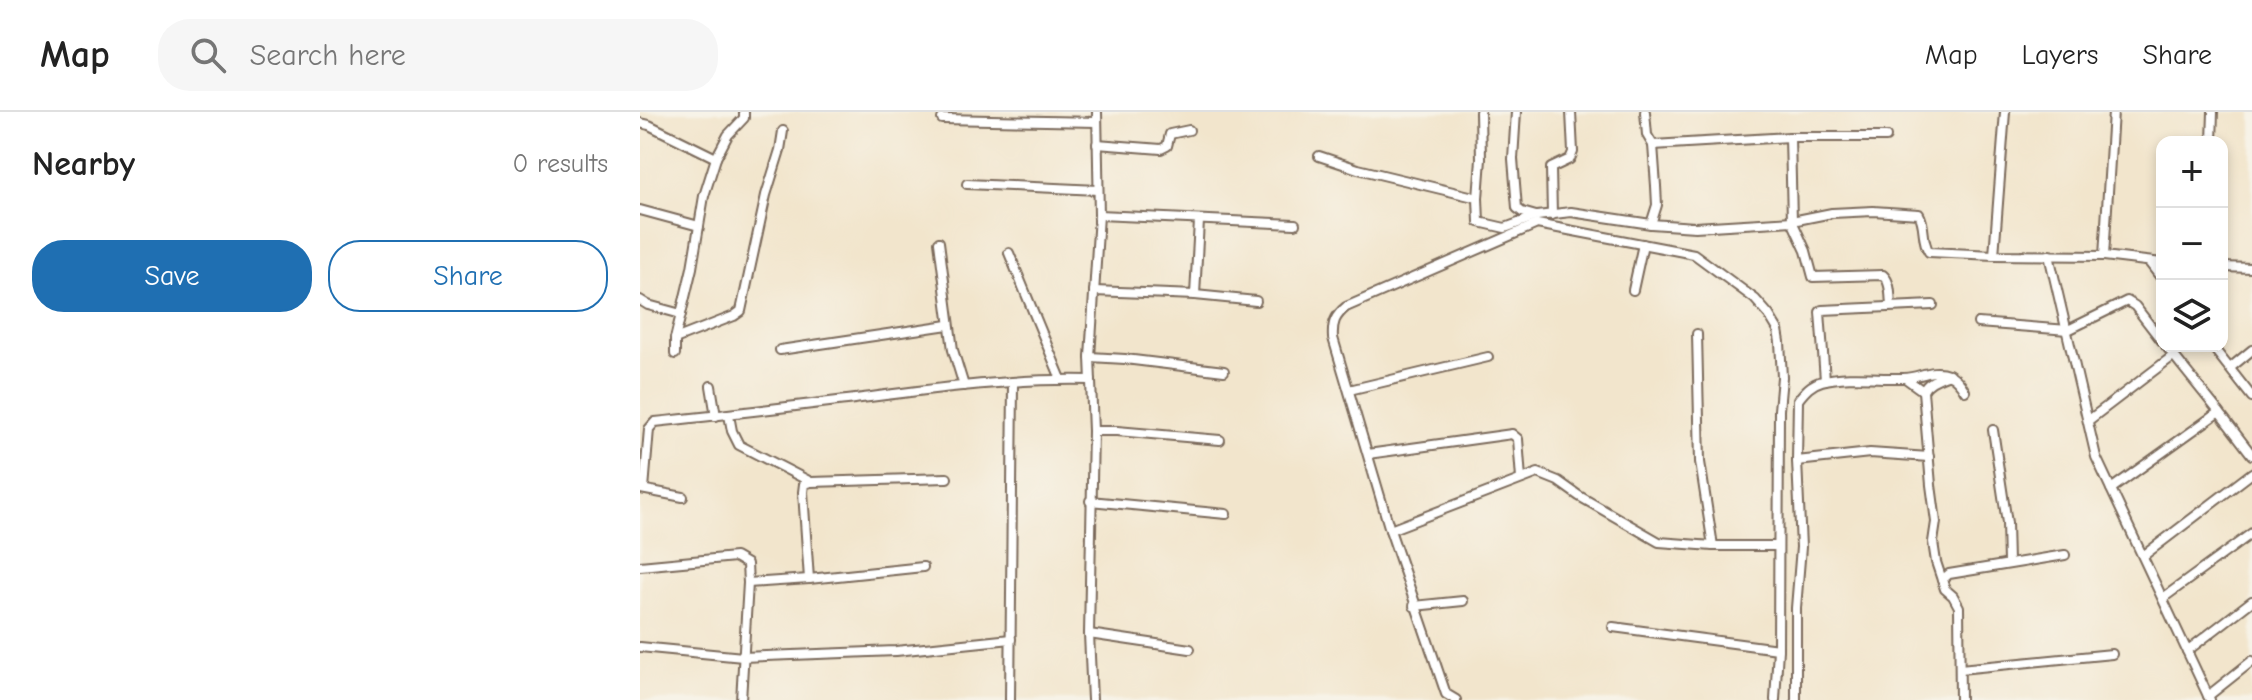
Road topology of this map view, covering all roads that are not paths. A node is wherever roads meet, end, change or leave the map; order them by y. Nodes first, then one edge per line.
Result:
1 (744, 112) edge
2 (1097, 112) edge
3 (1480, 112) edge
4 (1516, 112) edge
5 (1571, 112) edge
6 (1645, 112) edge
7 (2005, 112) edge
8 (2113, 112) edge
9 (2213, 112) edge
10 (942, 119) dead end
11 (1097, 122) junction
12 (640, 123) edge
13 (1189, 130) dead end
14 (783, 131) dead end
15 (2212, 136) edge
16 (1790, 137) junction
17 (1886, 137) dead end
18 (1097, 144) junction
19 (1653, 145) junction
20 (1319, 156) dead end
21 (716, 158) junction
22 (967, 184) dead end
23 (1098, 190) junction
24 (1478, 198) junction
25 (640, 210) edge
26 (1099, 215) junction
27 (1552, 215) junction
28 (1537, 216) junction
29 (1199, 221) junction
30 (1792, 221) junction
31 (1295, 224) dead end
32 (1651, 224) junction
33 (699, 226) junction
34 (939, 242) dead end
35 (1643, 244) junction
36 (1009, 253) dead end
37 (1994, 255) junction
38 (2049, 255) junction
39 (2104, 256) junction
40 (2149, 262) junction
41 (2156, 263) edge
42 (2228, 267) edge
43 (2252, 268) edge
44 (2156, 271) edge
45 (1633, 290) dead end
46 (1094, 291) junction
47 (1195, 295) junction
48 (640, 300) edge
49 (1256, 301) dead end
50 (1933, 305) dead end
51 (1891, 306) junction
52 (681, 314) junction
53 (1978, 323) dead end
54 (948, 325) junction
55 (2068, 330) junction
56 (2156, 333) edge
57 (1697, 334) dead end
58 (675, 339) junction
59 (780, 350) dead end
60 (2252, 350) edge
61 (2170, 352) edge
62 (2217, 352) edge
63 (675, 354) dead end
64 (2173, 356) junction
65 (1090, 357) junction
66 (1488, 357) dead end
67 (2230, 368) junction
68 (1224, 371) dead end
69 (1950, 374) junction
70 (1905, 378) junction
71 (1061, 379) junction
72 (1091, 380) junction
73 (1825, 380) junction
74 (1013, 383) junction
75 (711, 386) dead end
76 (964, 386) junction
77 (1349, 390) junction
78 (1923, 391) junction
79 (1965, 391) dead end
80 (2252, 397) edge
81 (2219, 412) junction
82 (729, 415) junction
83 (716, 416) junction
84 (2089, 420) junction
85 (1993, 430) dead end
86 (1093, 431) junction
87 (1220, 440) dead end
88 (1368, 454) junction
89 (2252, 455) edge
90 (1929, 457) junction
91 (1797, 461) junction
92 (2252, 473) edge
93 (947, 478) dead end
94 (1521, 479) junction
95 (811, 482) junction
96 (642, 489) edge
97 (2111, 489) junction
98 (683, 497) dead end
99 (1090, 501) junction
100 (1226, 514) dead end
101 (1390, 530) junction
102 (2252, 533) edge
103 (1713, 546) junction
104 (1778, 546) junction
105 (2065, 555) dead end
106 (2143, 556) junction
107 (2008, 563) junction
108 (640, 566) edge
109 (923, 567) dead end
110 (809, 579) junction
111 (1942, 580) junction
112 (748, 583) junction
113 (2163, 598) junction
114 (1463, 601) dead end
115 (2252, 601) edge
116 (1414, 606) junction
117 (1613, 627) dead end
118 (1089, 634) junction
119 (1011, 639) junction
120 (640, 647) edge
121 (1190, 649) dead end
122 (1778, 649) junction
123 (2187, 651) junction
124 (2112, 654) dead end
125 (743, 657) junction
126 (2252, 661) edge
127 (1960, 669) junction
128 (2209, 698) edge
129 (741, 700) edge
130 (1010, 700) edge
131 (1092, 700) edge
132 (1456, 700) edge
133 (1775, 700) edge
134 (1796, 700) edge
135 (1960, 700) edge

1 - 21 street
2 - 11 street
3 - 24 street
4 - 28 street
5 - 27 street
6 - 19 street
7 - 37 street
8 - 39 street
9 - 15 street
10 - 11 street
11 - 18 street
12 - 21 street
13 - 18 street
14 - 58 street
16 - 17 street
16 - 19 street
16 - 30 street
18 - 23 street
19 - 32 street
20 - 24 street
21 - 33 street
22 - 23 street
23 - 26 street
24 - 28 street
25 - 33 street
26 - 29 street
26 - 46 street
27 - 28 street
27 - 32 street
29 - 31 street
29 - 47 street
30 - 32 street
30 - 37 street
30 - 51 street
33 - 52 street
34 - 54 street
35 - 45 street
35 - 77 street
35 - 104 street
36 - 71 street
37 - 38 street
38 - 39 street
38 - 55 street
39 - 40 street
40 - 41 street
40 - 44 street
42 - 43 street
46 - 47 street
46 - 65 street
47 - 49 street
48 - 52 street
50 - 51 street
51 - 73 street
52 - 58 street
53 - 55 street
54 - 59 street
54 - 76 street
55 - 56 street
55 - 84 street
57 - 103 street
58 - 63 street
60 - 67 street
61 - 64 street
62 - 67 street
64 - 81 street
64 - 84 street
65 - 68 street
65 - 72 street
66 - 77 street
67 - 80 street
69 - 70 street
69 - 78 street
69 - 79 street
70 - 73 street
70 - 78 street
71 - 72 street
71 - 74 street
72 - 86 street
73 - 91 street
74 - 76 street
74 - 119 street
75 - 83 street
76 - 82 street
77 - 88 street
78 - 90 street
81 - 89 street
81 - 97 street
82 - 83 street
82 - 95 street
83 - 96 street
84 - 97 street
85 - 107 street
86 - 87 street
86 - 99 street
88 - 94 street
88 - 101 street
90 - 91 street
90 - 111 street
91 - 134 street
92 - 106 street
93 - 95 street
94 - 101 street
94 - 103 street
95 - 110 street
96 - 98 street
97 - 106 street
99 - 100 street
99 - 118 street
101 - 116 street
102 - 113 street
103 - 104 street
104 - 122 street
105 - 107 street
106 - 113 street
107 - 111 street
108 - 112 street
109 - 110 street
110 - 112 street
111 - 127 street
112 - 125 street
113 - 123 street
114 - 116 street
115 - 123 street
116 - 132 street
117 - 122 street
118 - 121 street
118 - 131 street
119 - 125 street
119 - 130 street
120 - 125 street
122 - 133 street
123 - 128 street
124 - 127 street
125 - 129 street
126 - 128 street
127 - 135 street

